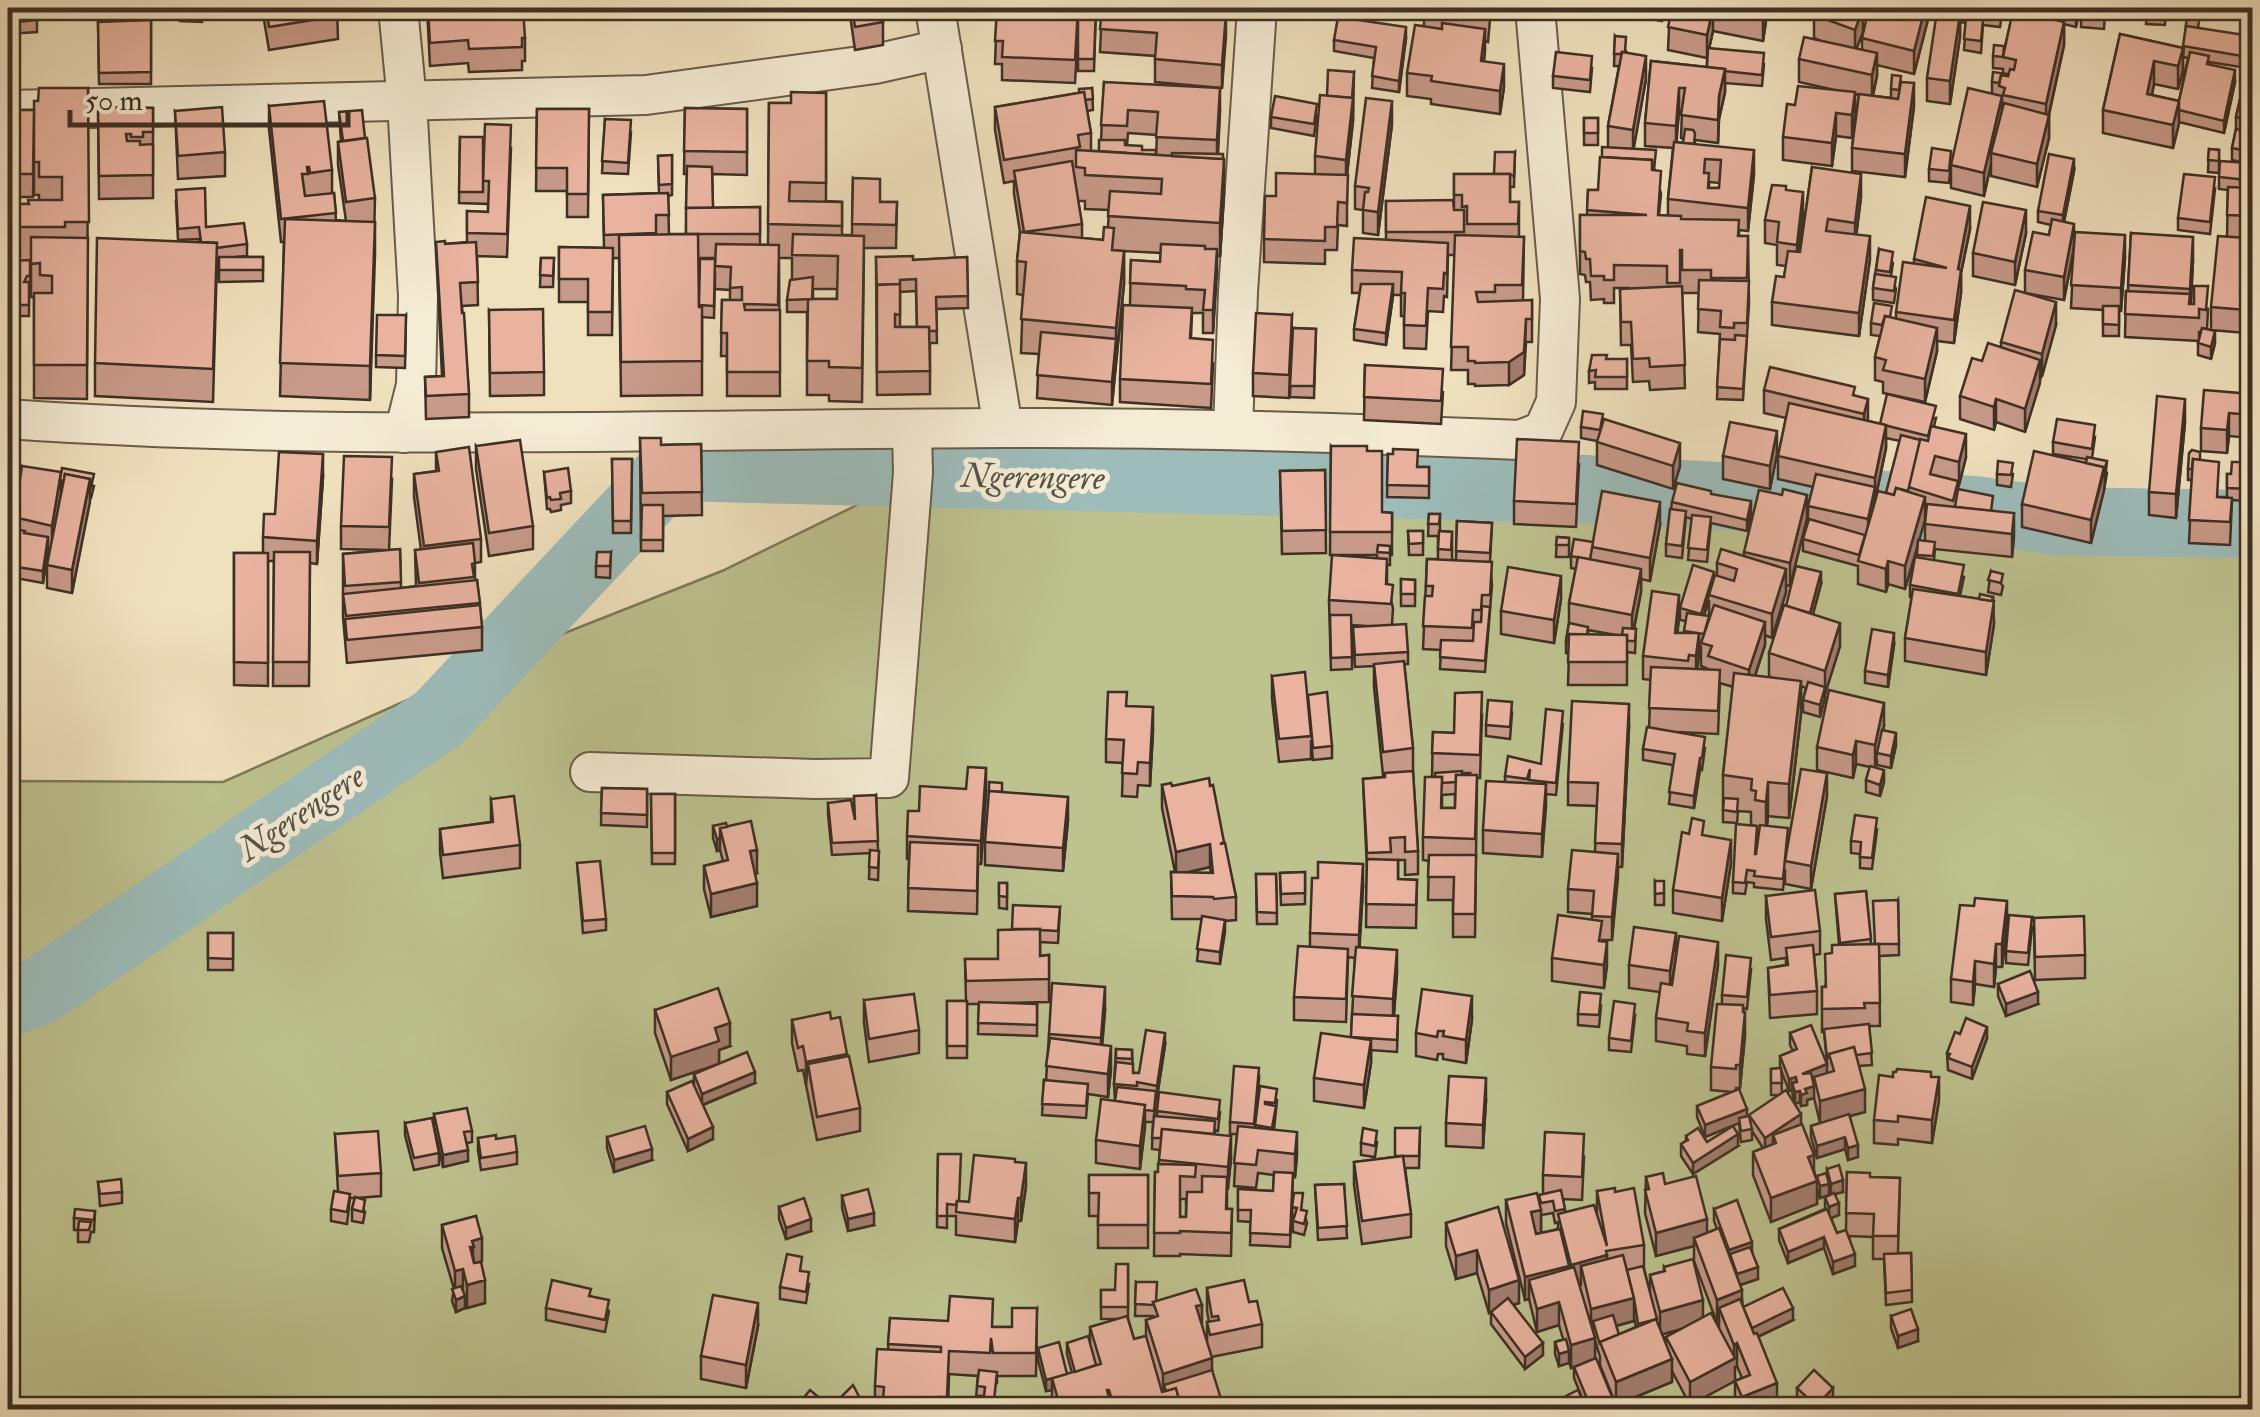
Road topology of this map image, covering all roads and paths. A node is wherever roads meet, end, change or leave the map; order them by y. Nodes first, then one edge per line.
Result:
1 (398, 8) edge
2 (935, 8) edge
3 (1256, 8) edge
4 (1535, 8) edge
5 (942, 48) junction
6 (407, 101) junction
7 (8, 110) edge
8 (8, 419) edge
9 (1003, 428) junction
10 (912, 429) junction
11 (1233, 429) junction
12 (404, 434) junction
13 (590, 772) dead end

1 - 6 street
2 - 5 street
3 - 11 street
4 - 11 street
5 - 6 street
5 - 9 street
6 - 7 street
6 - 12 street
8 - 12 street
9 - 10 street
9 - 11 street
10 - 12 street
10 - 13 street

